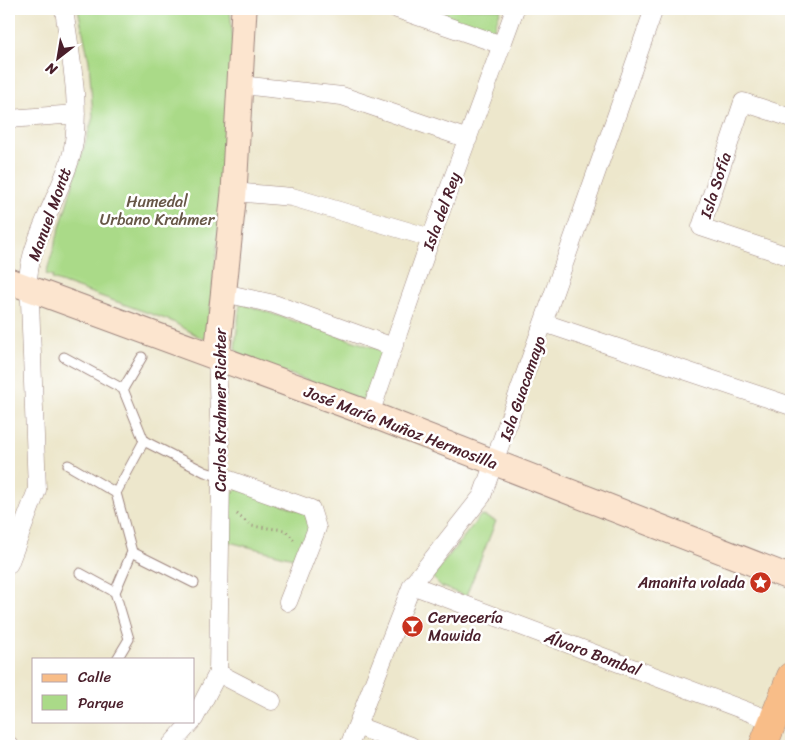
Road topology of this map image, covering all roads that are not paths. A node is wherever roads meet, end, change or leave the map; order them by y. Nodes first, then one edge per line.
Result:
1 (64, 9) edge
2 (244, 9) edge
3 (398, 9) edge
4 (515, 9) edge
5 (654, 9) edge
6 (502, 45) junction
7 (241, 86) junction
8 (76, 114) junction
9 (9, 118) edge
10 (791, 118) edge
11 (468, 139) junction
12 (234, 192) junction
13 (431, 238) junction
14 (791, 257) edge
15 (18, 284) edge
16 (224, 294) junction
17 (544, 324) junction
18 (393, 347) junction
19 (217, 356) junction
20 (142, 357) dead end
21 (64, 358) dead end
22 (123, 389) junction
23 (791, 406) edge
24 (370, 414) junction
25 (144, 441) junction
26 (495, 463) junction
27 (68, 465) dead end
28 (221, 477) junction
29 (116, 493) junction
30 (13, 541) edge
31 (132, 552) junction
32 (9, 564) edge
33 (80, 573) dead end
34 (791, 578) edge
35 (194, 584) dead end
36 (412, 585) junction
37 (115, 592) junction
38 (288, 602) dead end
39 (118, 658) edge
40 (218, 673) junction
41 (791, 676) edge
42 (272, 701) dead end
43 (195, 717) edge
44 (773, 721) junction
45 (191, 722) edge
46 (358, 726) junction
47 (170, 746) edge
48 (348, 746) edge
49 (411, 746) edge
50 (763, 746) edge

1 - 8 street, Manuel Montt
2 - 7 street, Carlos Krahmer Richter
3 - 6 street
4 - 6 street, Isla del Rey
5 - 17 street, Isla Guacamayo
6 - 11 street, Isla del Rey
7 - 11 street
7 - 12 street, Carlos Krahmer Richter
8 - 9 street
8 - 15 street, Manuel Montt
10 - 14 street, Isla Sofía
11 - 13 street, Isla del Rey
12 - 13 street
12 - 16 street, Carlos Krahmer Richter
13 - 18 street, Isla del Rey
15 - 19 street, José María Muñoz Hermosilla
15 - 30 street, Manuel Montt
16 - 18 street
16 - 19 street, Carlos Krahmer Richter
17 - 23 street
17 - 26 street, Isla Guacamayo
18 - 24 street, Isla del Rey
19 - 24 street, José María Muñoz Hermosilla
19 - 28 street, Carlos Krahmer Richter
20 - 22 lane
21 - 22 lane
22 - 25 lane
24 - 26 street, José María Muñoz Hermosilla
25 - 28 lane
25 - 29 lane
26 - 34 street, José María Muñoz Hermosilla
26 - 36 street, Isla Guacamayo
27 - 29 lane
28 - 38 street
28 - 40 street, Carlos Krahmer Richter
29 - 31 lane
30 - 32 street, Manuel Montt
31 - 35 lane
31 - 37 lane
33 - 37 lane
36 - 44 street, Álvaro Bombal
36 - 46 street, Isla Guacamayo
37 - 39 lane
40 - 42 street
40 - 43 street, Carlos Krahmer Richter
41 - 44 main road
44 - 50 main road
45 - 47 street, Carlos Krahmer Richter
46 - 48 street, Isla Guacamayo
46 - 49 street

